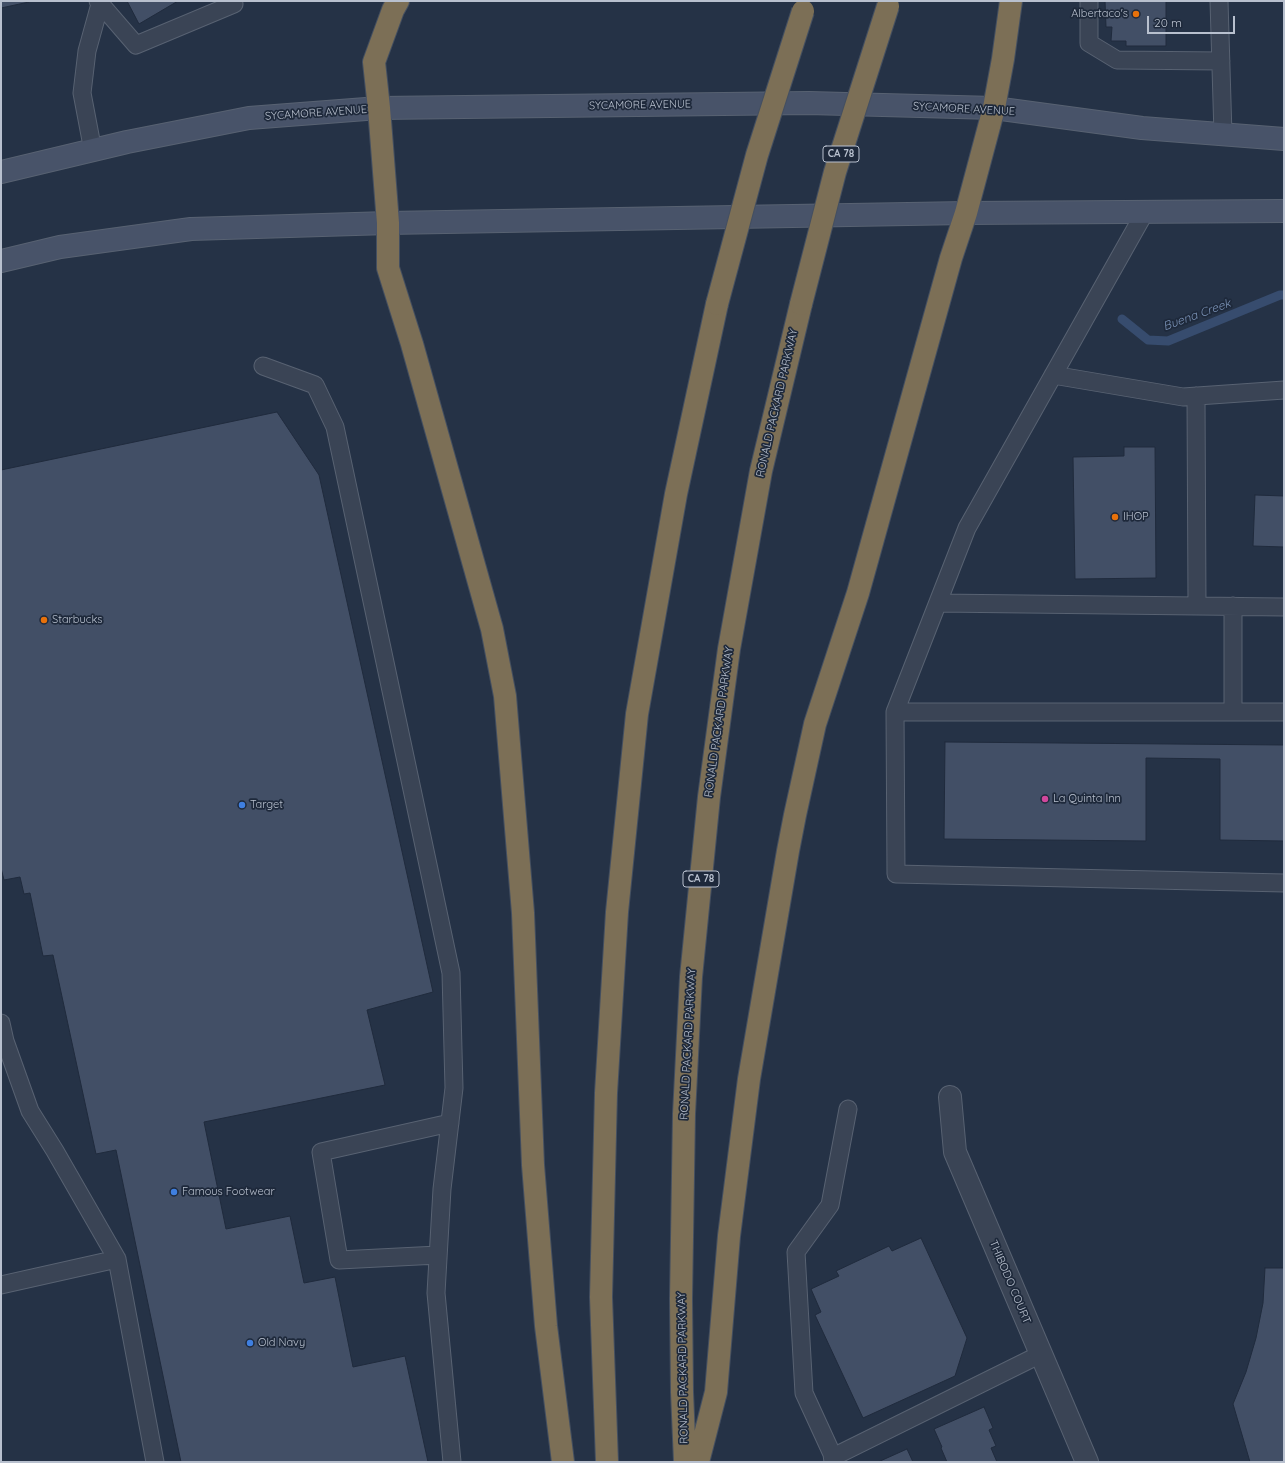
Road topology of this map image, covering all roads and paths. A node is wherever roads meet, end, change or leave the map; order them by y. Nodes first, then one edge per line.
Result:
1 (233, 1) edge
2 (398, 1) edge
3 (1011, 1) edge
4 (1089, 1) edge
5 (1219, 1) edge
6 (99, 2) edge
7 (889, 4) edge
8 (805, 6) edge
9 (1220, 61) junction
10 (379, 108) junction
11 (994, 108) junction
12 (1223, 135) junction
13 (1284, 140) edge
14 (92, 150) junction
15 (1, 172) edge
16 (1284, 211) edge
17 (1145, 212) junction
18 (966, 213) junction
19 (388, 223) junction
20 (1, 261) edge
21 (263, 366) dead end
22 (1053, 375) junction
23 (1284, 390) edge
24 (1196, 396) junction
25 (938, 603) junction
26 (1197, 606) junction
27 (1233, 606) junction
28 (1284, 607) edge
29 (895, 712) junction
30 (1232, 712) junction
31 (1284, 712) edge
32 (1284, 883) edge
33 (1, 1022) edge
34 (950, 1097) dead end
35 (848, 1110) dead end
36 (450, 1123) junction
37 (438, 1255) junction
38 (117, 1259) junction
39 (1, 1286) edge
40 (1041, 1354) junction
41 (833, 1459) edge
42 (155, 1462) edge
43 (452, 1462) edge
44 (563, 1462) edge
45 (607, 1462) edge
46 (685, 1462) edge
47 (698, 1462) edge
48 (1087, 1462) edge

1 - 6 lane
2 - 10 highway
3 - 11 highway
4 - 9 lane
5 - 9 lane
6 - 14 lane
7 - 46 highway, RONALD PACKARD PARKWAY / CA 78, bridge
8 - 45 highway, bridge
9 - 12 lane
10 - 11 main road, SYCAMORE AVENUE
10 - 14 main road, SYCAMORE AVENUE
10 - 19 highway
11 - 12 main road, SYCAMORE AVENUE
11 - 18 highway
12 - 13 main road, SYCAMORE AVENUE
14 - 15 main road, SYCAMORE AVENUE
16 - 17 main road
17 - 18 main road
17 - 22 lane
18 - 19 main road
18 - 47 highway
19 - 20 main road
19 - 44 highway
21 - 36 lane
22 - 24 lane
22 - 25 lane
23 - 24 lane
24 - 26 lane
25 - 26 lane
25 - 29 lane
26 - 27 lane
27 - 28 lane
27 - 30 lane
29 - 30 lane
29 - 32 lane
30 - 31 lane
33 - 38 lane
34 - 40 street, THIBODO COURT
35 - 41 lane
36 - 37 lane
36 - 37 lane
37 - 43 lane
38 - 39 lane
38 - 42 lane
40 - 41 lane
40 - 48 street, THIBODO COURT

